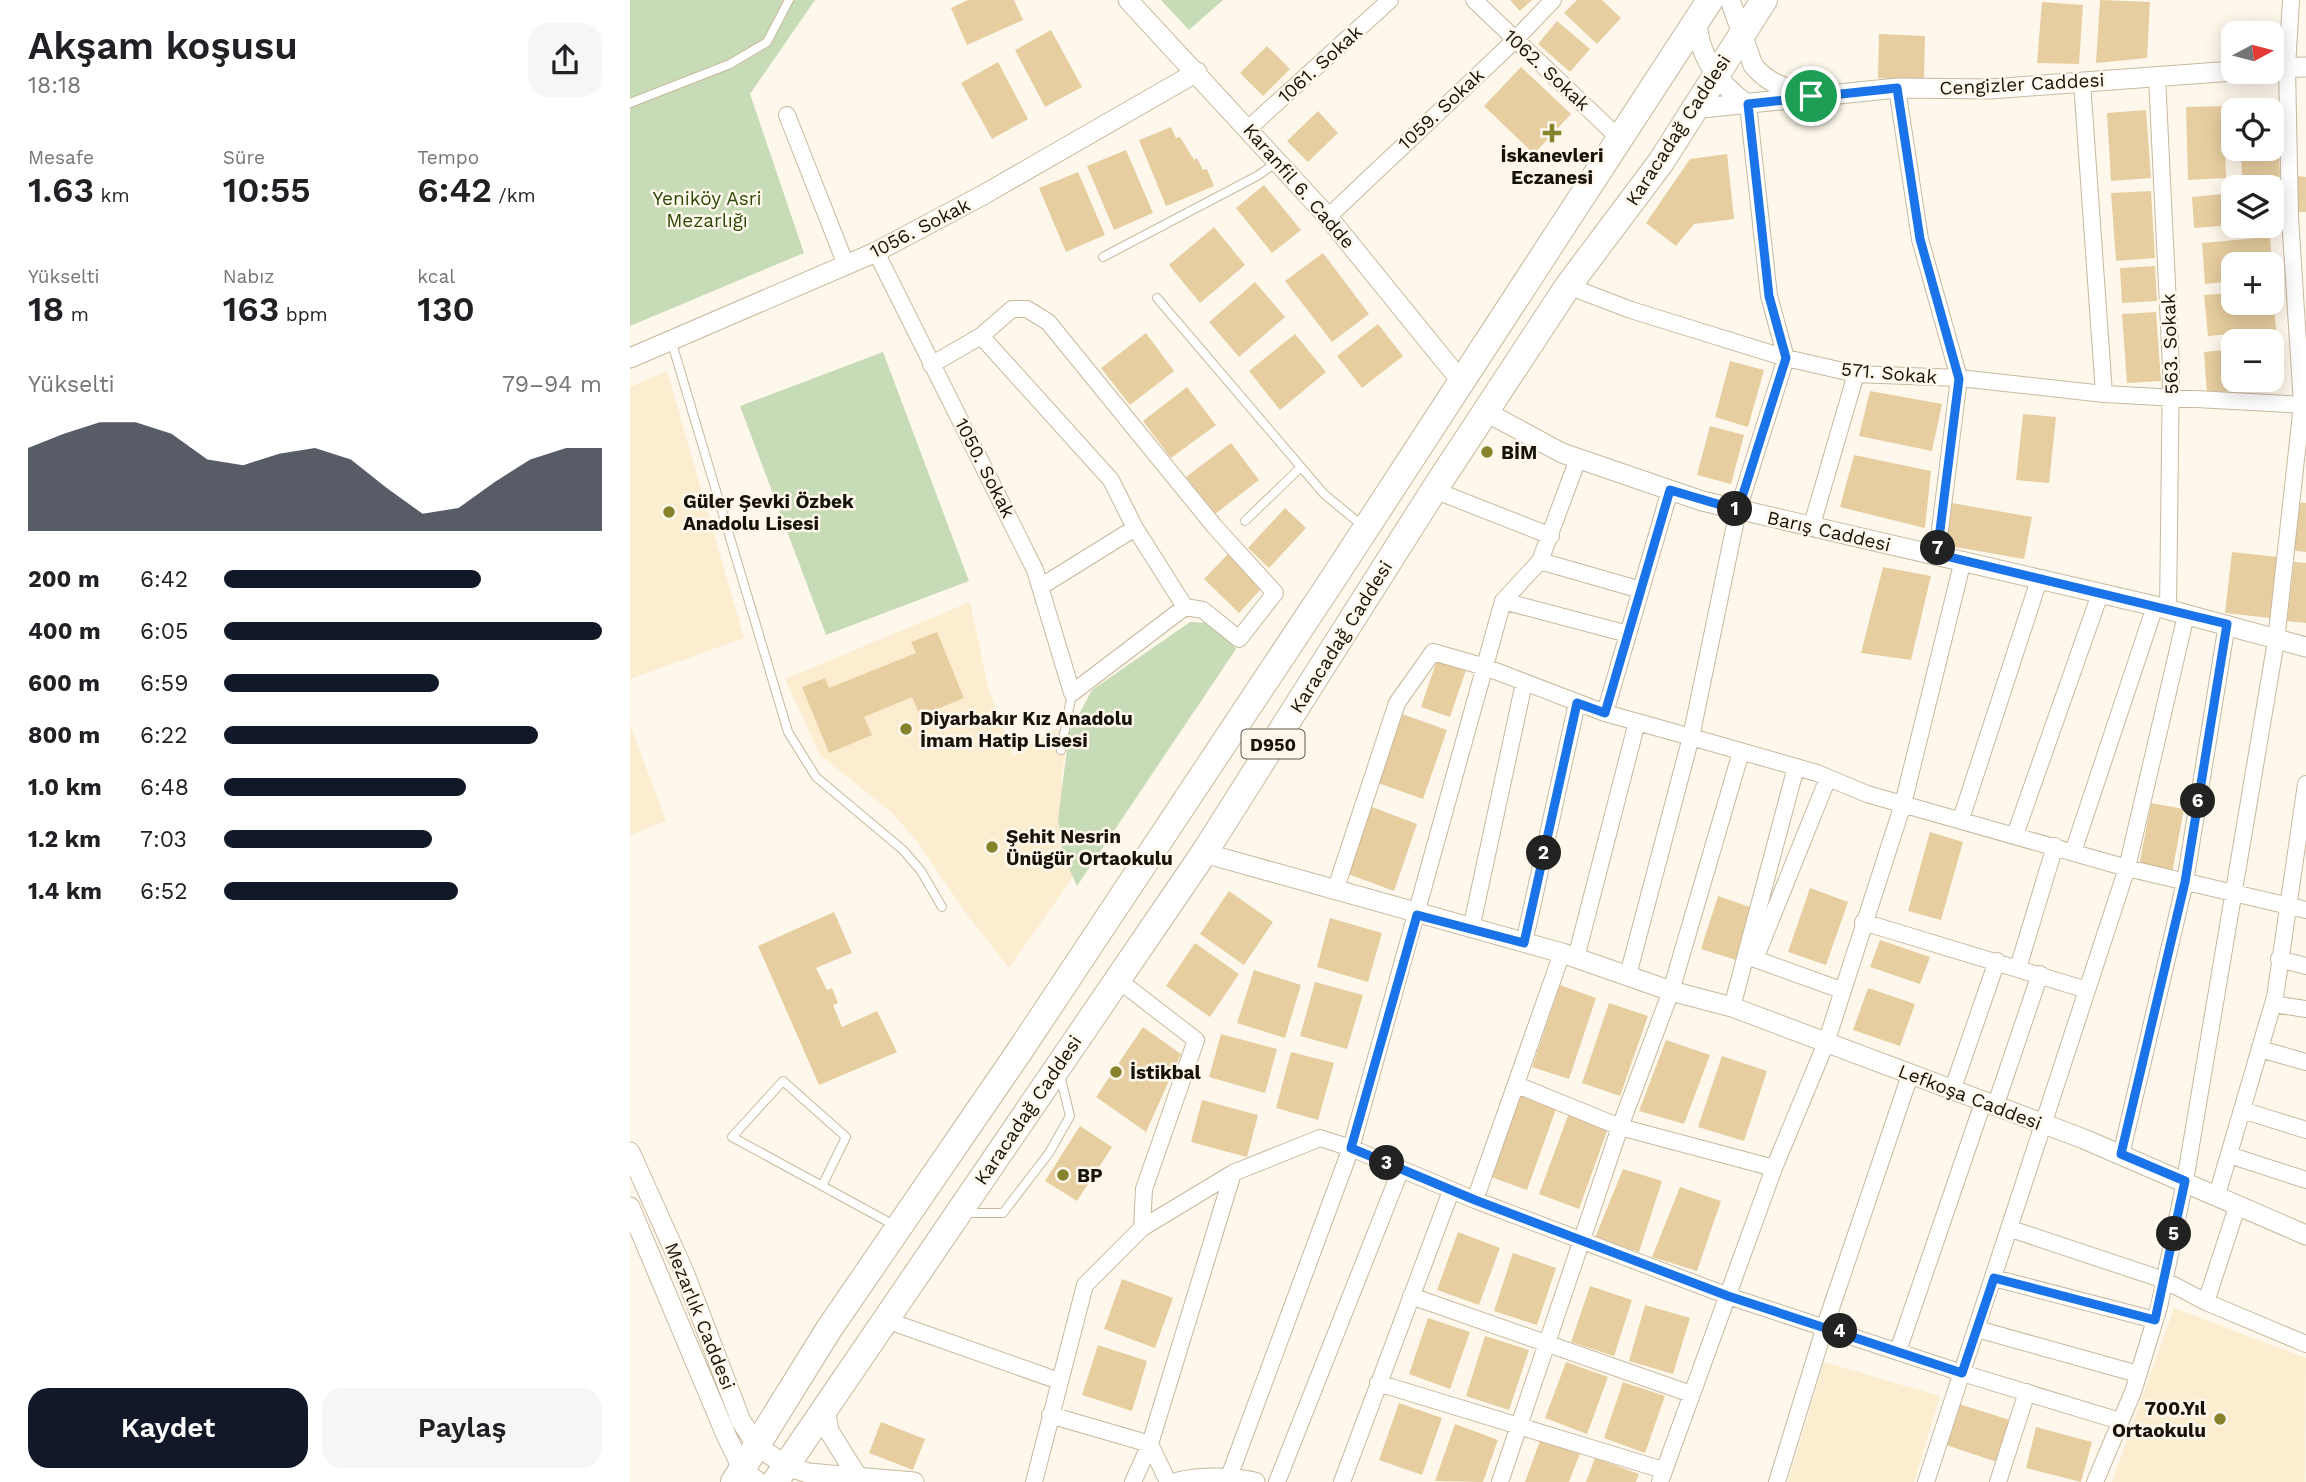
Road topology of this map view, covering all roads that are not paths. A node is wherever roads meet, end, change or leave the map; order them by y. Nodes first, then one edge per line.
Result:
1 (789, 0) edge
2 (1128, 0) edge
3 (1390, 0) edge
4 (1474, 0) edge
5 (1553, 0) edge
6 (1730, 0) edge
7 (1764, 0) edge
8 (2291, 0) edge
9 (1702, 7) edge
10 (1741, 34) junction
11 (1514, 41) junction
12 (2288, 68) edge
13 (1197, 72) junction
14 (2221, 72) edge
15 (1715, 75) junction
16 (2157, 77) junction
17 (2082, 82) junction
18 (1897, 88) junction
19 (1811, 96) junction
20 (630, 103) edge
21 (1748, 104) junction
22 (1693, 109) junction
23 (787, 115) dead end
24 (1249, 128) junction
25 (1620, 139) junction
26 (1278, 161) junction
27 (1328, 216) junction
28 (2298, 218) edge
29 (876, 252) junction
30 (1103, 257) dead end
31 (846, 264) junction
32 (1569, 286) junction
33 (1157, 298) dead end
34 (981, 336) junction
35 (671, 340) junction
36 (630, 358) edge
37 (1786, 358) junction
38 (931, 365) junction
39 (1856, 374) junction
40 (1959, 379) junction
41 (1461, 381) junction
42 (2104, 394) junction
43 (2172, 399) junction
44 (2304, 405) edge
45 (1486, 412) junction
46 (1578, 459) junction
47 (1301, 467) junction
48 (1670, 490) junction
49 (1434, 491) junction
50 (1738, 510) junction
51 (1245, 522) dead end
52 (1135, 528) junction
53 (1811, 528) junction
54 (1366, 529) junction
55 (1551, 536) junction
56 (1937, 554) junction
57 (1963, 560) junction
58 (1540, 561) junction
59 (2039, 580) junction
60 (1040, 587) junction
61 (1641, 590) junction
62 (2100, 594) junction
63 (1503, 601) junction
64 (1185, 607) junction
65 (2170, 611) junction
66 (2227, 624) junction
67 (1628, 634) junction
68 (2276, 641) junction
69 (2306, 647) edge
70 (1485, 667) junction
71 (1524, 683) junction
72 (1072, 692) junction
73 (1577, 703) junction
74 (1605, 713) junction
75 (1637, 722) junction
76 (1691, 737) junction
77 (1061, 750) dead end
78 (1741, 751) junction
79 (1796, 767) junction
80 (1828, 778) junction
81 (2306, 784) edge
82 (1903, 804) junction
83 (1961, 819) junction
84 (2015, 835) junction
85 (2055, 846) junction
86 (2073, 852) junction
87 (1204, 853) junction
88 (2127, 868) junction
89 (2185, 882) junction
90 (1335, 891) junction
91 (2235, 894) junction
92 (2286, 905) junction
93 (942, 908) dead end
94 (2306, 910) edge
95 (1417, 915) junction
96 (1863, 922) junction
97 (1471, 929) junction
98 (1524, 943) junction
99 (1569, 956) junction
100 (2279, 959) junction
101 (1997, 961) junction
102 (2306, 966) edge
103 (2018, 968) junction
104 (2040, 974) junction
105 (1628, 975) junction
106 (1117, 979) junction
107 (1841, 990) junction
108 (2087, 990) junction
109 (1671, 991) junction
110 (2273, 1004) junction
111 (1732, 1007) junction
112 (2306, 1009) edge
113 (1826, 1043) junction
114 (2260, 1049) junction
115 (2306, 1062) edge
116 (1058, 1066) junction
117 (1910, 1074) junction
118 (1517, 1084) junction
119 (1952, 1091) junction
120 (1990, 1102) junction
121 (2242, 1110) junction
122 (2045, 1125) junction
123 (1620, 1127) junction
124 (2306, 1130) edge
125 (1351, 1148) junction
126 (630, 1152) edge
127 (2121, 1154) junction
128 (2229, 1155) junction
129 (1774, 1168) junction
130 (1401, 1169) junction
131 (1233, 1173) junction
132 (2306, 1180) edge
133 (2185, 1181) junction
134 (822, 1186) junction
135 (1451, 1191) junction
136 (2217, 1195) junction
137 (1475, 1200) junction
138 (2238, 1205) junction
139 (630, 1207) edge
140 (957, 1213) junction
141 (897, 1226) junction
142 (1142, 1228) junction
143 (2011, 1228) junction
144 (2306, 1236) edge
145 (1583, 1241) junction
146 (1994, 1278) junction
147 (2165, 1280) junction
148 (1411, 1296) junction
149 (1728, 1296) junction
150 (2206, 1302) junction
151 (883, 1320) junction
152 (2155, 1320) junction
153 (1825, 1326) junction
154 (1977, 1329) junction
155 (1546, 1343) junction
156 (2306, 1344) edge
157 (1898, 1351) junction
158 (1962, 1373) junction
159 (2138, 1374) junction
160 (1059, 1381) junction
161 (1378, 1383) junction
162 (2027, 1392) junction
163 (1691, 1394) junction
164 (825, 1408) junction
165 (1050, 1415) junction
166 (2120, 1421) junction
167 (1517, 1424) junction
168 (1150, 1444) junction
169 (758, 1447) junction
170 (781, 1474) edge
171 (1661, 1476) edge
172 (1229, 1477) junction
173 (745, 1478) edge
174 (857, 1479) edge
175 (914, 1482) edge
176 (1034, 1482) edge
177 (1133, 1482) edge
178 (1168, 1482) edge
179 (1178, 1482) edge
180 (1255, 1482) edge
181 (1277, 1482) edge
182 (1342, 1482) edge
183 (1500, 1482) edge
184 (1777, 1482) edge
185 (1926, 1482) edge
186 (1998, 1482) edge
187 (2095, 1482) edge

1 - 20 lane
2 - 13 street, Karanfil 6. Cadde
3 - 24 street, 1061. Sokak
4 - 11 street, 1062. Sokak
5 - 11 street, 1059. Sokak
6 - 10 street, Cengizler Caddesi
7 - 10 highway, Karacadağ Caddesi / D950
8 - 12 street
9 - 15 street
9 - 25 highway, Karacadağ Caddesi / D950
10 - 15 highway, Karacadağ Caddesi / D950
10 - 19 street, Cengizler Caddesi
11 - 25 street, 1062. Sokak
11 - 27 street, 1059. Sokak
12 - 28 street
13 - 24 street, Karanfil 6. Cadde
13 - 29 street, 1056. Sokak
14 - 16 street, Cengizler Caddesi
15 - 21 street
15 - 22 highway, Karacadağ Caddesi / D950
16 - 17 street, Cengizler Caddesi
16 - 43 street, 563. Sokak
17 - 18 street, Cengizler Caddesi
17 - 42 street
18 - 19 street, Cengizler Caddesi
18 - 40 street
19 - 21 street, Cengizler Caddesi
21 - 22 street, Cengizler Caddesi
21 - 37 street
22 - 32 highway, Karacadağ Caddesi / D950
23 - 31 street
24 - 26 street, Karanfil 6. Cadde
25 - 41 highway, Karacadağ Caddesi / D950
26 - 27 street, Karanfil 6. Cadde
26 - 30 lane
27 - 41 street, Karanfil 6. Cadde
28 - 44 street
29 - 31 street, 1056. Sokak
29 - 38 street, 1050. Sokak
31 - 35 street, 1056. Sokak
32 - 37 street, 571. Sokak
32 - 45 highway, Karacadağ Caddesi / D950
33 - 47 lane
34 - 38 street
34 - 52 street
34 - 64 street
35 - 36 street, 1056. Sokak
35 - 93 lane
37 - 39 street, 571. Sokak
37 - 50 street
38 - 60 street, 1050. Sokak
39 - 40 street, 571. Sokak
39 - 53 street
40 - 42 street, 571. Sokak
40 - 56 street
41 - 54 highway, Karacadağ Caddesi / D950
42 - 43 street, 571. Sokak
43 - 44 street, 571. Sokak
43 - 65 street, 563. Sokak
44 - 68 street
45 - 46 street, Barış Caddesi
45 - 49 highway, Karacadağ Caddesi / D950
46 - 48 street, Barış Caddesi
46 - 55 street
47 - 51 lane
47 - 54 lane
48 - 50 street, Barış Caddesi
48 - 61 street
49 - 55 street
49 - 87 highway, Karacadağ Caddesi / D950
50 - 53 street, Barış Caddesi
50 - 76 street
52 - 60 street
52 - 64 street
53 - 56 street, Barış Caddesi
54 - 141 highway, Karacadağ Caddesi / D950
55 - 58 street
56 - 57 street, Barış Caddesi
57 - 59 street, Barış Caddesi
57 - 82 street
58 - 61 street
58 - 63 street
59 - 62 street, Barış Caddesi
59 - 83 street
60 - 72 street, 1050. Sokak
61 - 67 street
62 - 65 street, Barış Caddesi
62 - 84 street
63 - 67 street
63 - 70 street
64 - 72 street
65 - 66 street, Barış Caddesi
65 - 86 street
65 - 88 street
66 - 68 street, Barış Caddesi
66 - 89 street
67 - 74 street
68 - 69 street, Barış Caddesi
68 - 91 street
70 - 71 street
70 - 90 street
70 - 95 street
71 - 73 street
71 - 97 street
72 - 77 lane
73 - 74 street
73 - 98 street
74 - 75 street
75 - 76 street
75 - 99 street
76 - 78 street
76 - 105 street
78 - 79 street
78 - 109 street
79 - 80 street
79 - 111 street
80 - 82 street
80 - 107 street
81 - 92 street
82 - 83 street
82 - 96 street
83 - 84 street
84 - 85 street
85 - 86 street
85 - 103 street
86 - 88 street
87 - 90 street, Lefkoşa Caddesi
87 - 106 highway, Karacadağ Caddesi / D950
88 - 89 street
88 - 108 street
89 - 91 street
89 - 127 street
90 - 95 street, Lefkoşa Caddesi
91 - 92 street
91 - 133 street
92 - 94 street
92 - 100 street
95 - 97 street, Lefkoşa Caddesi
95 - 125 street
96 - 101 street
96 - 107 street
97 - 98 street, Lefkoşa Caddesi
98 - 99 street, Lefkoşa Caddesi
99 - 105 street, Lefkoşa Caddesi
99 - 118 street
100 - 102 street
100 - 110 street
101 - 103 street
101 - 119 street
103 - 104 street
104 - 108 street
104 - 120 street
105 - 109 street, Lefkoşa Caddesi
106 - 116 highway, Karacadağ Caddesi / D950
106 - 142 street
107 - 113 street
108 - 122 street
109 - 111 street, Lefkoşa Caddesi
109 - 123 street
110 - 112 street
110 - 114 street
111 - 113 street, Lefkoşa Caddesi
113 - 117 street, Lefkoşa Caddesi
113 - 129 street
114 - 115 street
114 - 121 street
116 - 140 highway, Karacadağ Caddesi / D950
116 - 140 lane
117 - 119 street, Lefkoşa Caddesi
117 - 153 street
118 - 123 street
118 - 137 street
119 - 120 street, Lefkoşa Caddesi
120 - 122 street, Lefkoşa Caddesi
120 - 157 street
121 - 124 street
121 - 128 street
122 - 127 street, Lefkoşa Caddesi
122 - 143 street
123 - 129 street
123 - 145 street
125 - 130 street
125 - 131 street
125 - 172 street
126 - 169 street, Mezarlık Caddesi
127 - 133 street, Lefkoşa Caddesi
128 - 132 street
128 - 136 street
129 - 149 street
130 - 135 street
130 - 181 street
131 - 142 street
131 - 168 street
133 - 136 street, Lefkoşa Caddesi
133 - 147 street
134 - 134 lane
134 - 141 lane
135 - 137 street
135 - 148 street
136 - 138 street, Lefkoşa Caddesi
137 - 145 street
138 - 144 street, Lefkoşa Caddesi
138 - 150 street
139 - 173 street, Mezarlık Caddesi
140 - 151 highway, Karacadağ Caddesi / D950
141 - 169 highway, Karacadağ Caddesi / D950
142 - 160 street
143 - 146 street
143 - 147 street
145 - 149 street
145 - 155 street
146 - 152 street
146 - 154 street
147 - 150 street
147 - 152 street
148 - 155 street
148 - 161 street
149 - 153 street
149 - 163 street
150 - 156 street
151 - 160 street
151 - 164 highway, Karacadağ Caddesi / D950
152 - 159 street
153 - 157 street
153 - 184 street
154 - 158 street
154 - 159 street
155 - 163 street
155 - 167 street
157 - 158 street
158 - 162 street
158 - 185 street
159 - 166 street
160 - 165 street
161 - 167 street
161 - 182 street
162 - 166 street
162 - 186 street
163 - 171 street
164 - 170 highway, Karacadağ Caddesi / D950
164 - 174 street
165 - 168 street
165 - 176 street
166 - 187 street
167 - 171 street
167 - 183 street
168 - 177 street
168 - 178 street
169 - 170 street, Mezarlık Caddesi
169 - 173 highway, Karacadağ Caddesi / D950
170 - 174 street
172 - 179 street
172 - 180 street
174 - 175 street

